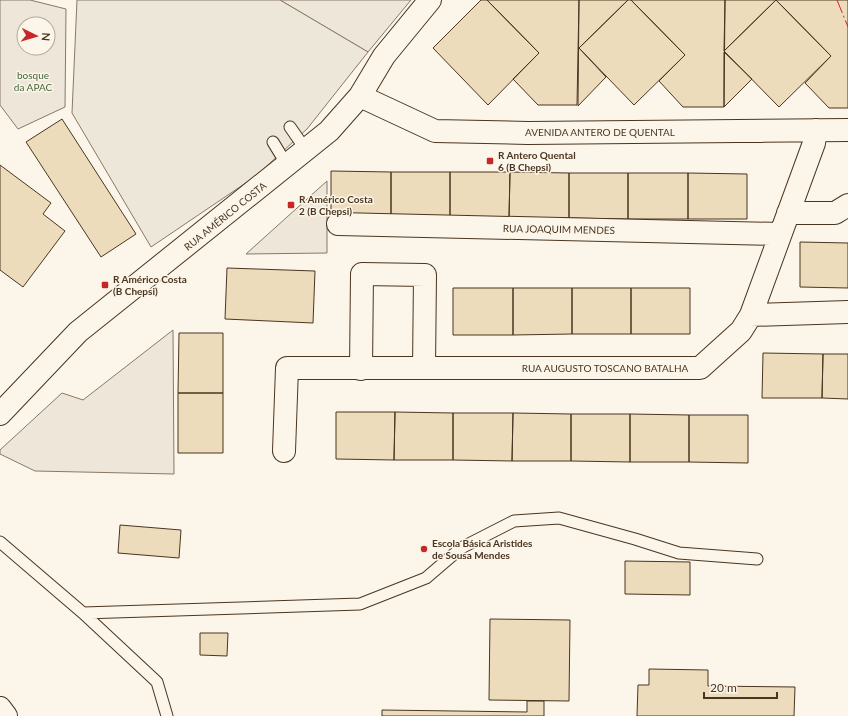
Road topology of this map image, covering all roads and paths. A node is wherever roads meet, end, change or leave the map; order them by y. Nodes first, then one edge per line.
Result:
1 (430, 0) edge
2 (360, 96) junction
3 (290, 127) dead end
4 (816, 130) junction
5 (848, 130) edge
6 (273, 142) dead end
7 (306, 150) junction
8 (287, 165) junction
9 (848, 205) edge
10 (788, 213) junction
11 (338, 224) dead end
12 (780, 234) junction
13 (848, 312) edge
14 (751, 315) junction
15 (360, 368) junction
16 (424, 368) junction
17 (0, 414) edge
18 (284, 450) dead end
19 (0, 542) edge
20 (757, 559) dead end
21 (83, 614) junction
22 (0, 708) edge
23 (6, 716) edge
24 (167, 716) edge

1 - 2 street, RUA AMÉRICO COSTA
2 - 4 street, AVENIDA ANTERO DE QUENTAL
2 - 7 street, RUA AMÉRICO COSTA
3 - 7 lane
4 - 5 street, AVENIDA ANTERO DE QUENTAL
4 - 10 street, RUA AUGUSTO TOSCANO BATALHA
6 - 8 lane
7 - 8 street, RUA AMÉRICO COSTA
8 - 17 street, RUA AMÉRICO COSTA
9 - 10 street
10 - 12 street, RUA AUGUSTO TOSCANO BATALHA
11 - 12 street, RUA JOAQUIM MENDES
12 - 14 street, RUA AUGUSTO TOSCANO BATALHA
13 - 14 street
14 - 16 street, RUA AUGUSTO TOSCANO BATALHA
15 - 16 street, RUA AUGUSTO TOSCANO BATALHA
15 - 16 street
15 - 18 street, RUA AUGUSTO TOSCANO BATALHA
19 - 21 lane
20 - 21 lane
21 - 24 lane
22 - 23 street

